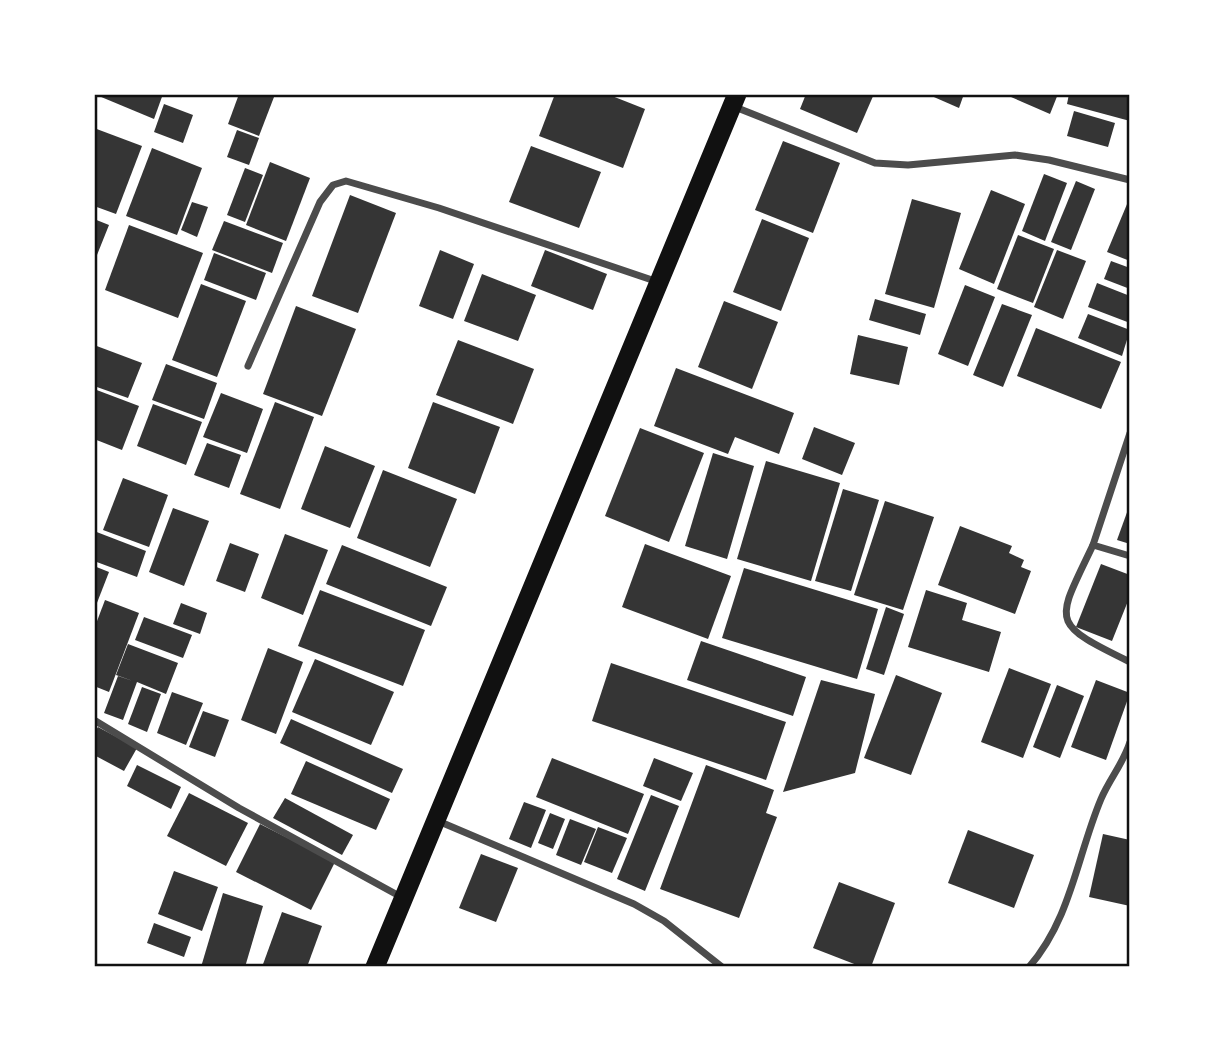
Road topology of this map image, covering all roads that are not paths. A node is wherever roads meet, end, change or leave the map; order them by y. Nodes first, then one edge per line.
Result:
1 (734, 100) edge
2 (1129, 180) edge
3 (658, 282) junction
4 (248, 366) dead end
5 (1129, 433) edge
6 (1093, 545) junction
7 (1129, 556) edge
8 (1129, 662) edge
9 (94, 720) edge
10 (1129, 742) edge
11 (434, 819) junction
12 (404, 898) junction
13 (375, 967) edge
14 (722, 967) edge
15 (1029, 967) edge

1 - 2 street
1 - 3 highway
3 - 4 street
3 - 11 highway
5 - 6 street
6 - 7 street
6 - 8 street
9 - 12 street
10 - 15 street
11 - 12 highway
11 - 14 street
12 - 13 highway

